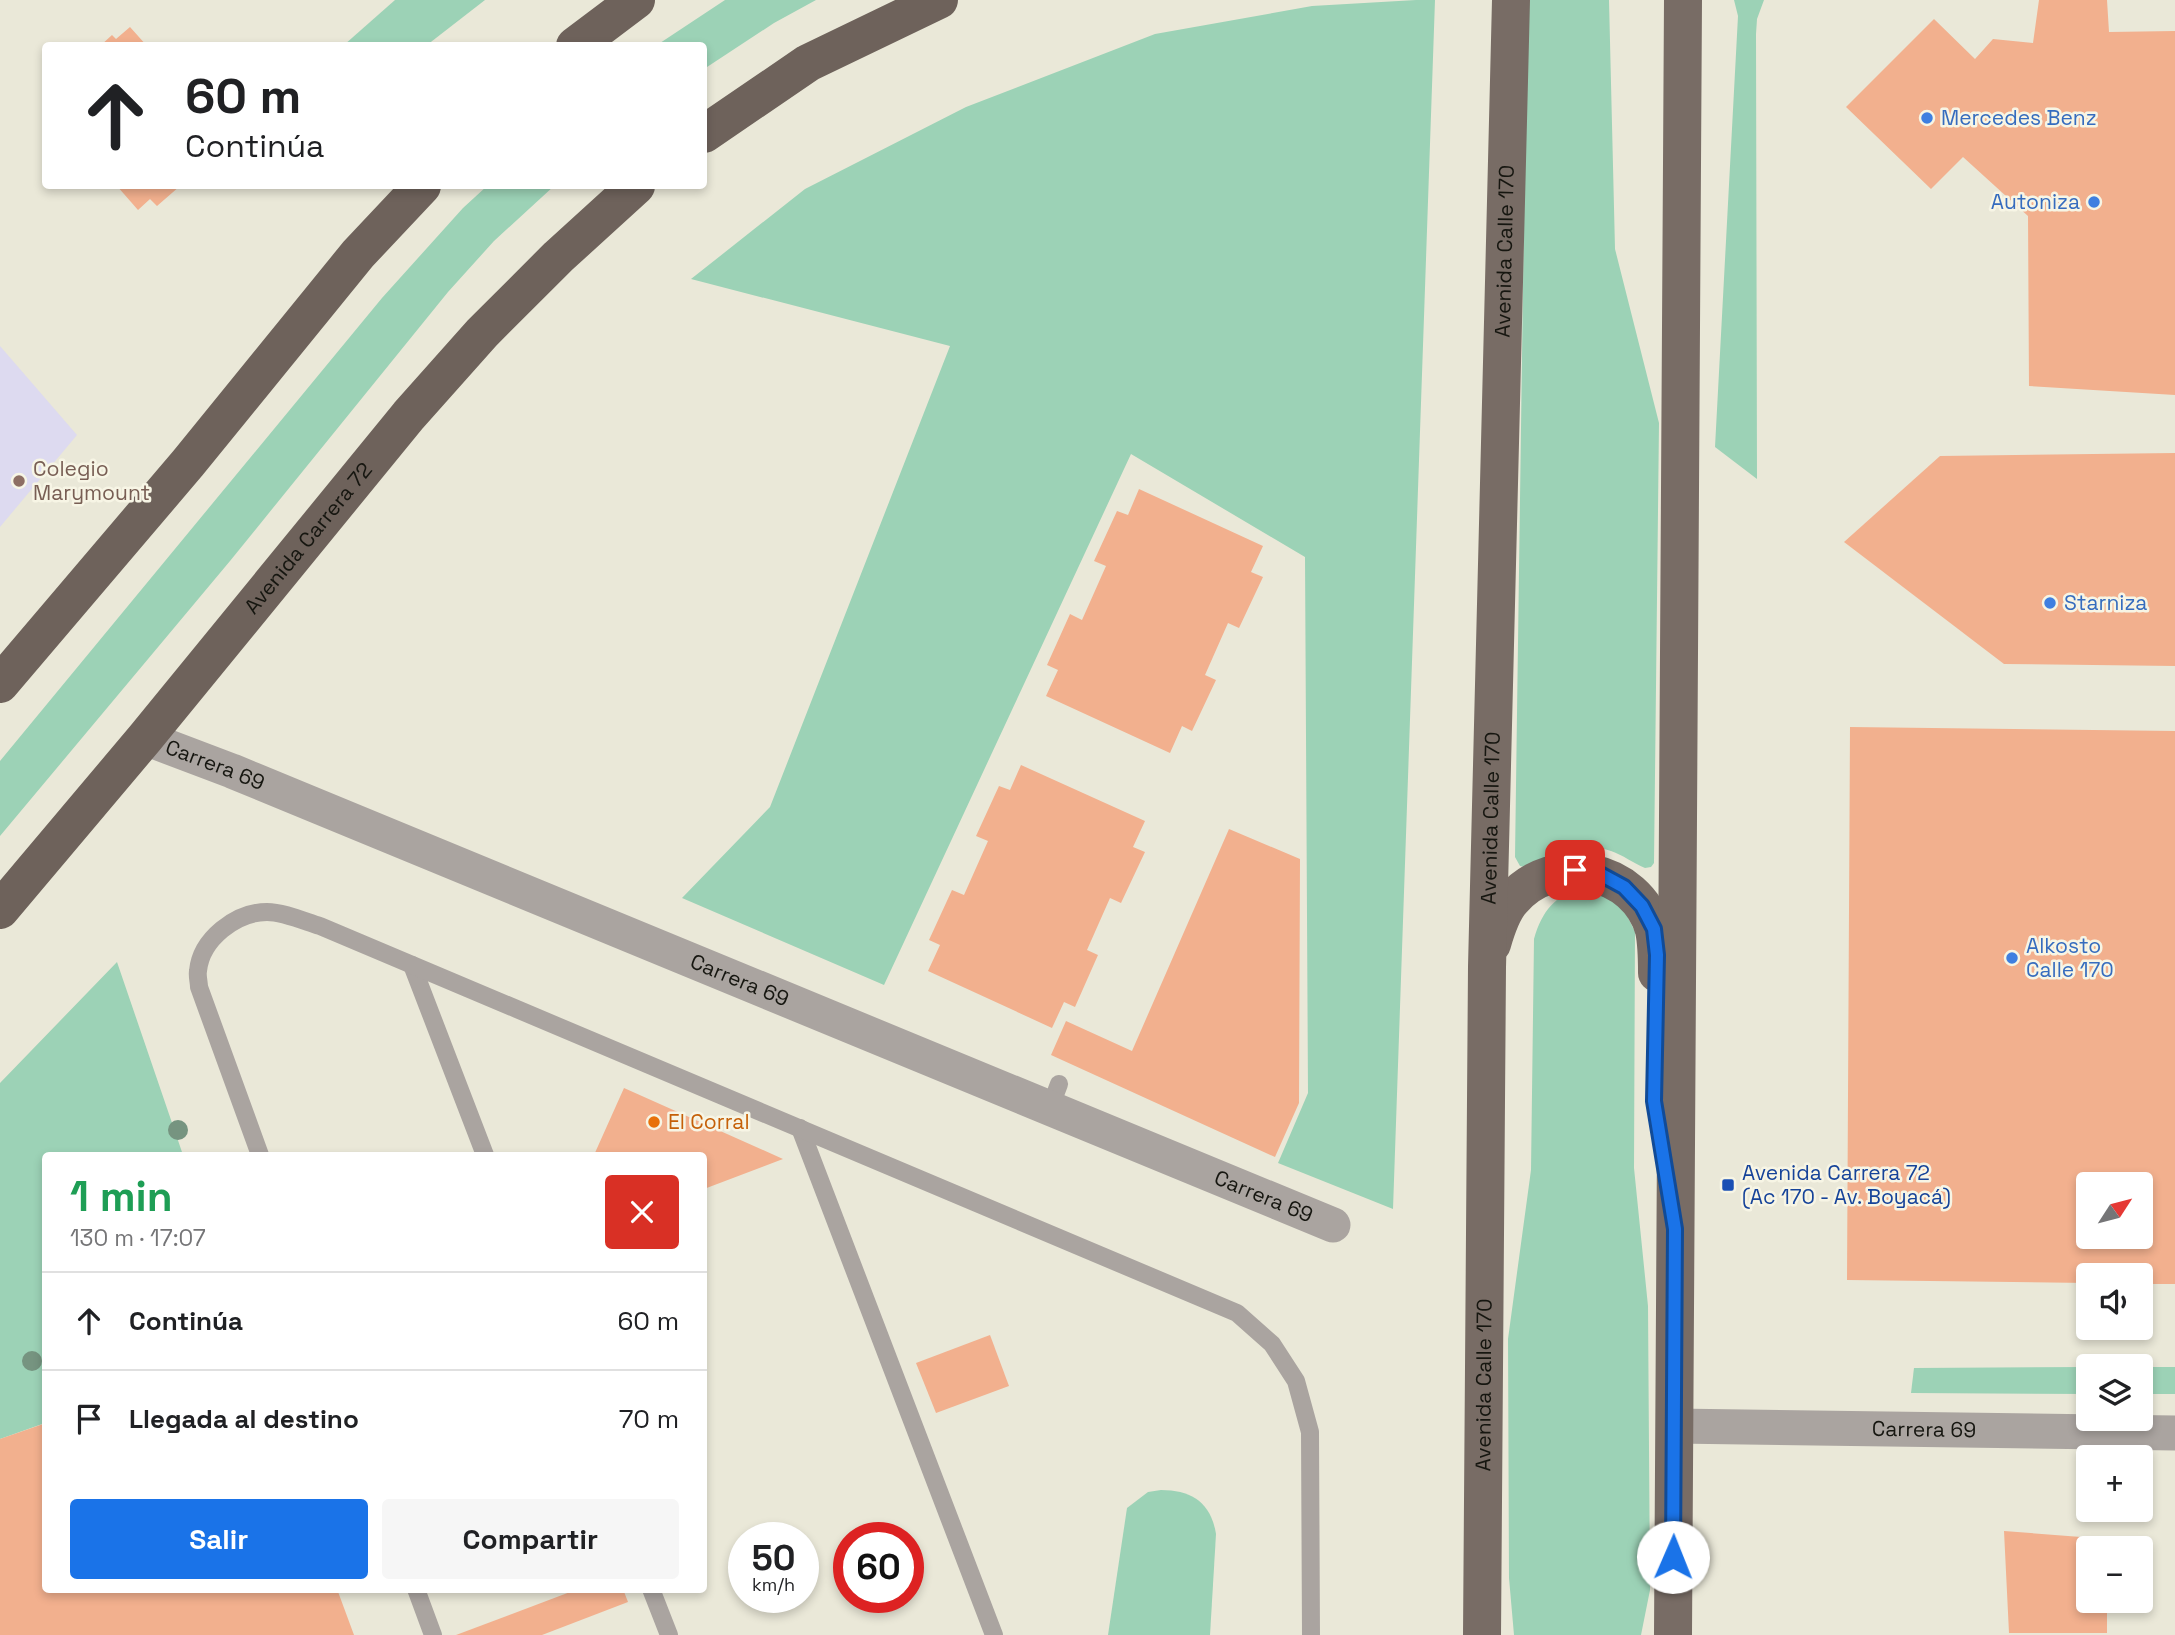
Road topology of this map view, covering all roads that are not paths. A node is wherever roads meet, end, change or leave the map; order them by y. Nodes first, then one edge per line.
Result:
1 (636, 0) edge
2 (939, 0) edge
3 (1511, 0) edge
4 (1683, 0) edge
5 (580, 42) edge
6 (707, 132) edge
7 (419, 189) edge
8 (633, 189) edge
9 (0, 684) edge
10 (145, 738) junction
11 (0, 910) edge
12 (412, 965) junction
13 (1487, 967) junction
14 (800, 1128) junction
15 (259, 1152) edge
16 (484, 1152) edge
17 (1333, 1225) dead end
18 (1675, 1229) junction
19 (1674, 1426) junction
20 (2175, 1433) edge
21 (1482, 1578) junction
22 (417, 1593) edge
23 (653, 1593) edge
24 (433, 1635) edge
25 (669, 1635) edge
26 (994, 1635) edge
27 (1311, 1635) edge
28 (1482, 1635) edge
29 (1490, 1635) edge
30 (1672, 1635) edge

1 - 5 highway
2 - 6 highway
3 - 13 main road, Avenida Calle 170
4 - 18 main road
7 - 9 highway
8 - 10 highway, Avenida Carrera 72
10 - 11 highway, Avenida Carrera 72
10 - 17 street, Carrera 69
12 - 14 lane
12 - 15 lane
12 - 16 lane
13 - 18 main road
13 - 21 main road, Avenida Calle 170
14 - 26 lane
14 - 27 lane
18 - 19 main road
19 - 20 street, Carrera 69
19 - 30 main road
21 - 28 main road, Avenida Calle 170
21 - 29 main road
22 - 24 lane
23 - 25 lane

